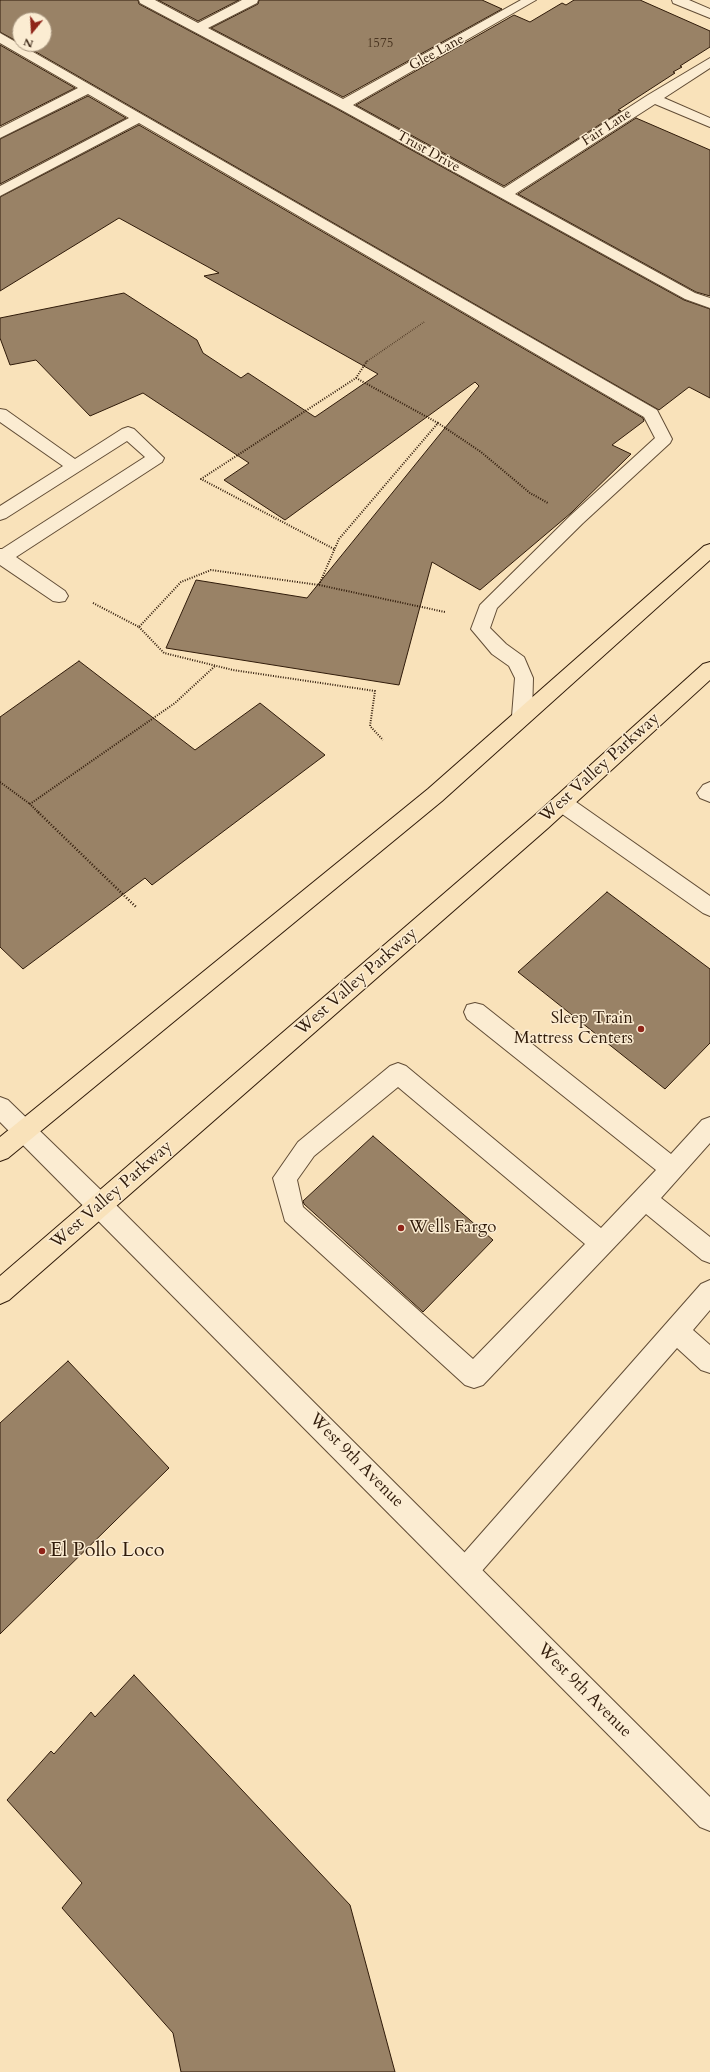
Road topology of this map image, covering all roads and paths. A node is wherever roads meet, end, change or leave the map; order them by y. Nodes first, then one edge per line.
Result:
1 (145, 0) edge
2 (252, 0) edge
3 (530, 0) edge
4 (678, 0) edge
5 (710, 14) edge
6 (198, 28) junction
7 (0, 37) edge
8 (710, 62) edge
9 (88, 88) junction
10 (653, 98) junction
11 (343, 106) junction
12 (139, 118) junction
13 (710, 123) edge
14 (0, 134) edge
15 (0, 192) edge
16 (505, 194) junction
17 (710, 302) edge
18 (424, 322) dead end
19 (356, 378) junction
20 (0, 414) edge
21 (438, 423) junction
22 (74, 466) junction
23 (0, 514) edge
24 (577, 519) junction
25 (334, 549) junction
26 (710, 550) edge
27 (1, 557) edge
28 (319, 585) junction
29 (59, 596) dead end
30 (93, 603) dead end
31 (444, 612) dead end
32 (139, 627) junction
33 (215, 666) junction
34 (710, 669) edge
35 (522, 716) junction
36 (383, 740) dead end
37 (0, 782) edge
38 (562, 803) junction
39 (30, 804) junction
40 (136, 907) dead end
41 (710, 907) edge
42 (475, 1012) dead end
43 (0, 1107) edge
44 (710, 1127) edge
45 (24, 1132) junction
46 (0, 1151) edge
47 (672, 1169) junction
48 (645, 1199) junction
49 (100, 1205) junction
50 (602, 1243) junction
51 (710, 1252) edge
52 (0, 1292) edge
53 (710, 1292) edge
54 (676, 1331) junction
55 (710, 1361) edge
56 (465, 1571) junction
57 (710, 1817) edge

1 - 6 street, Trust Drive
2 - 6 street
3 - 11 street, Glee Lane
4 - 5 street
6 - 11 street, Trust Drive
7 - 9 street
8 - 10 street, Fair Lane
9 - 12 street
9 - 14 street
10 - 13 street
10 - 16 street, Fair Lane
11 - 16 street, Trust Drive
12 - 15 street
12 - 24 street
16 - 17 street, Trust Drive
18 - 19 path
19 - 21 path
19 - 25 path
20 - 22 street
21 - 24 path
21 - 25 path
22 - 23 street
22 - 27 street
24 - 35 street
25 - 28 path
26 - 35 main road
27 - 29 street
28 - 31 path
28 - 32 path
30 - 32 path
32 - 33 path
33 - 36 path
33 - 39 path
34 - 38 main road, West Valley Parkway
35 - 45 main road
37 - 39 path
38 - 41 street
38 - 49 main road, West Valley Parkway
39 - 40 path
42 - 47 street
43 - 45 street, West 9th Avenue
44 - 47 street
45 - 46 main road
45 - 49 street, West 9th Avenue
47 - 48 street
48 - 50 street
48 - 51 street
49 - 52 main road, West Valley Parkway
49 - 56 street, West 9th Avenue
50 - 50 street
53 - 54 street
54 - 55 street
54 - 56 street
56 - 57 street, West 9th Avenue

